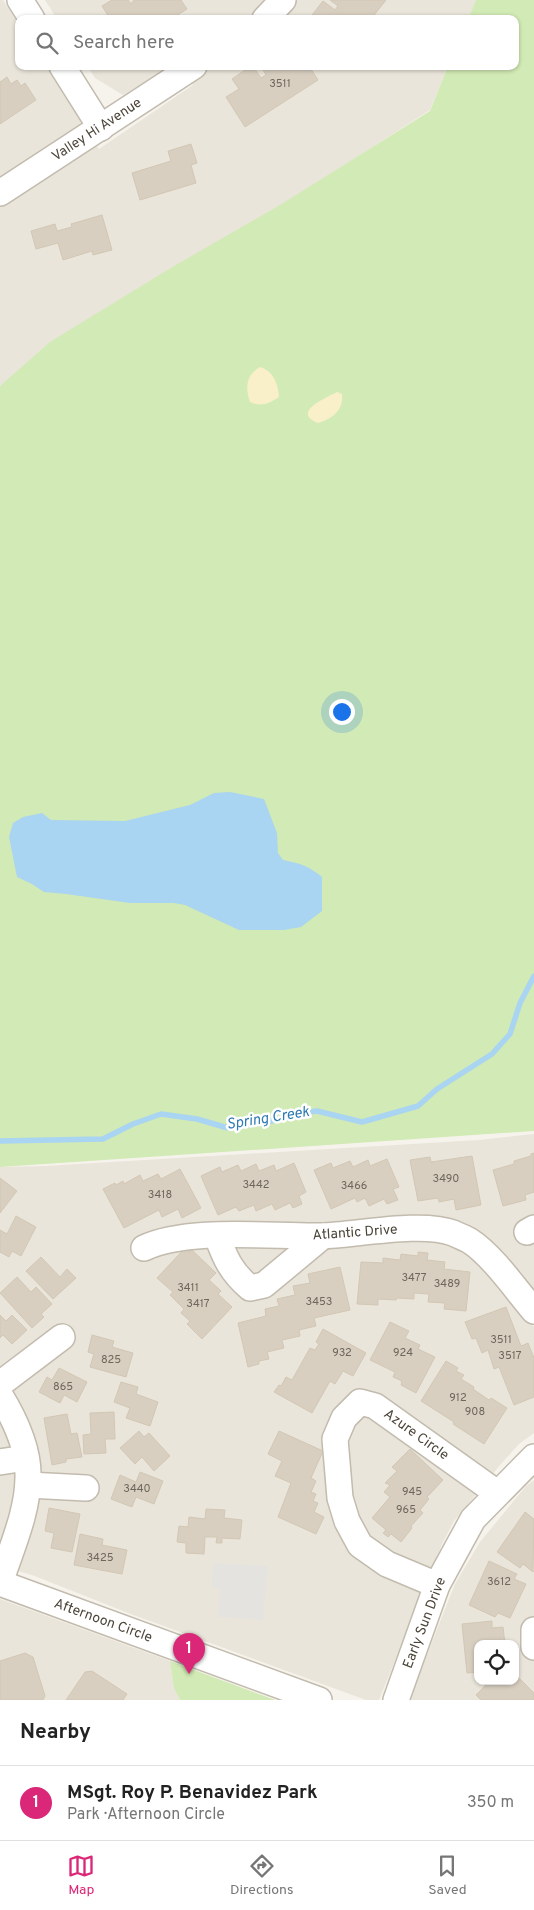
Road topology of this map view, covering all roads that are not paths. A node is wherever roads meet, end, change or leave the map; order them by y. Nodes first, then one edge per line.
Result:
1 (20, 0) edge
2 (283, 0) edge
3 (29, 15) edge
4 (269, 15) edge
5 (65, 70) edge
6 (188, 70) edge
7 (101, 128) junction
8 (0, 193) edge
9 (217, 1236) junction
10 (323, 1236) junction
11 (144, 1248) dead end
12 (534, 1311) edge
13 (62, 1337) dead end
14 (0, 1384) edge
15 (0, 1395) edge
16 (534, 1457) edge
17 (26, 1458) junction
18 (0, 1462) edge
19 (28, 1485) junction
20 (86, 1488) dead end
21 (497, 1493) junction
22 (0, 1583) edge
23 (437, 1585) junction
24 (534, 1630) edge
25 (534, 1647) edge
26 (319, 1700) edge
27 (396, 1700) edge

1 - 3 street
2 - 4 street
5 - 7 street
6 - 7 street, Valley Hi Avenue
7 - 8 street, Valley Hi Avenue
9 - 10 street, Atlantic Drive
9 - 10 street
9 - 11 street, Atlantic Drive
10 - 12 street, Atlantic Drive
13 - 14 street
15 - 17 street
16 - 21 street, Early Sun Drive
17 - 18 street
17 - 19 street
19 - 20 street
19 - 22 street
21 - 23 street, Early Sun Drive
21 - 23 street, Azure Circle
22 - 26 street, Afternoon Circle
23 - 27 street, Early Sun Drive
24 - 25 street

